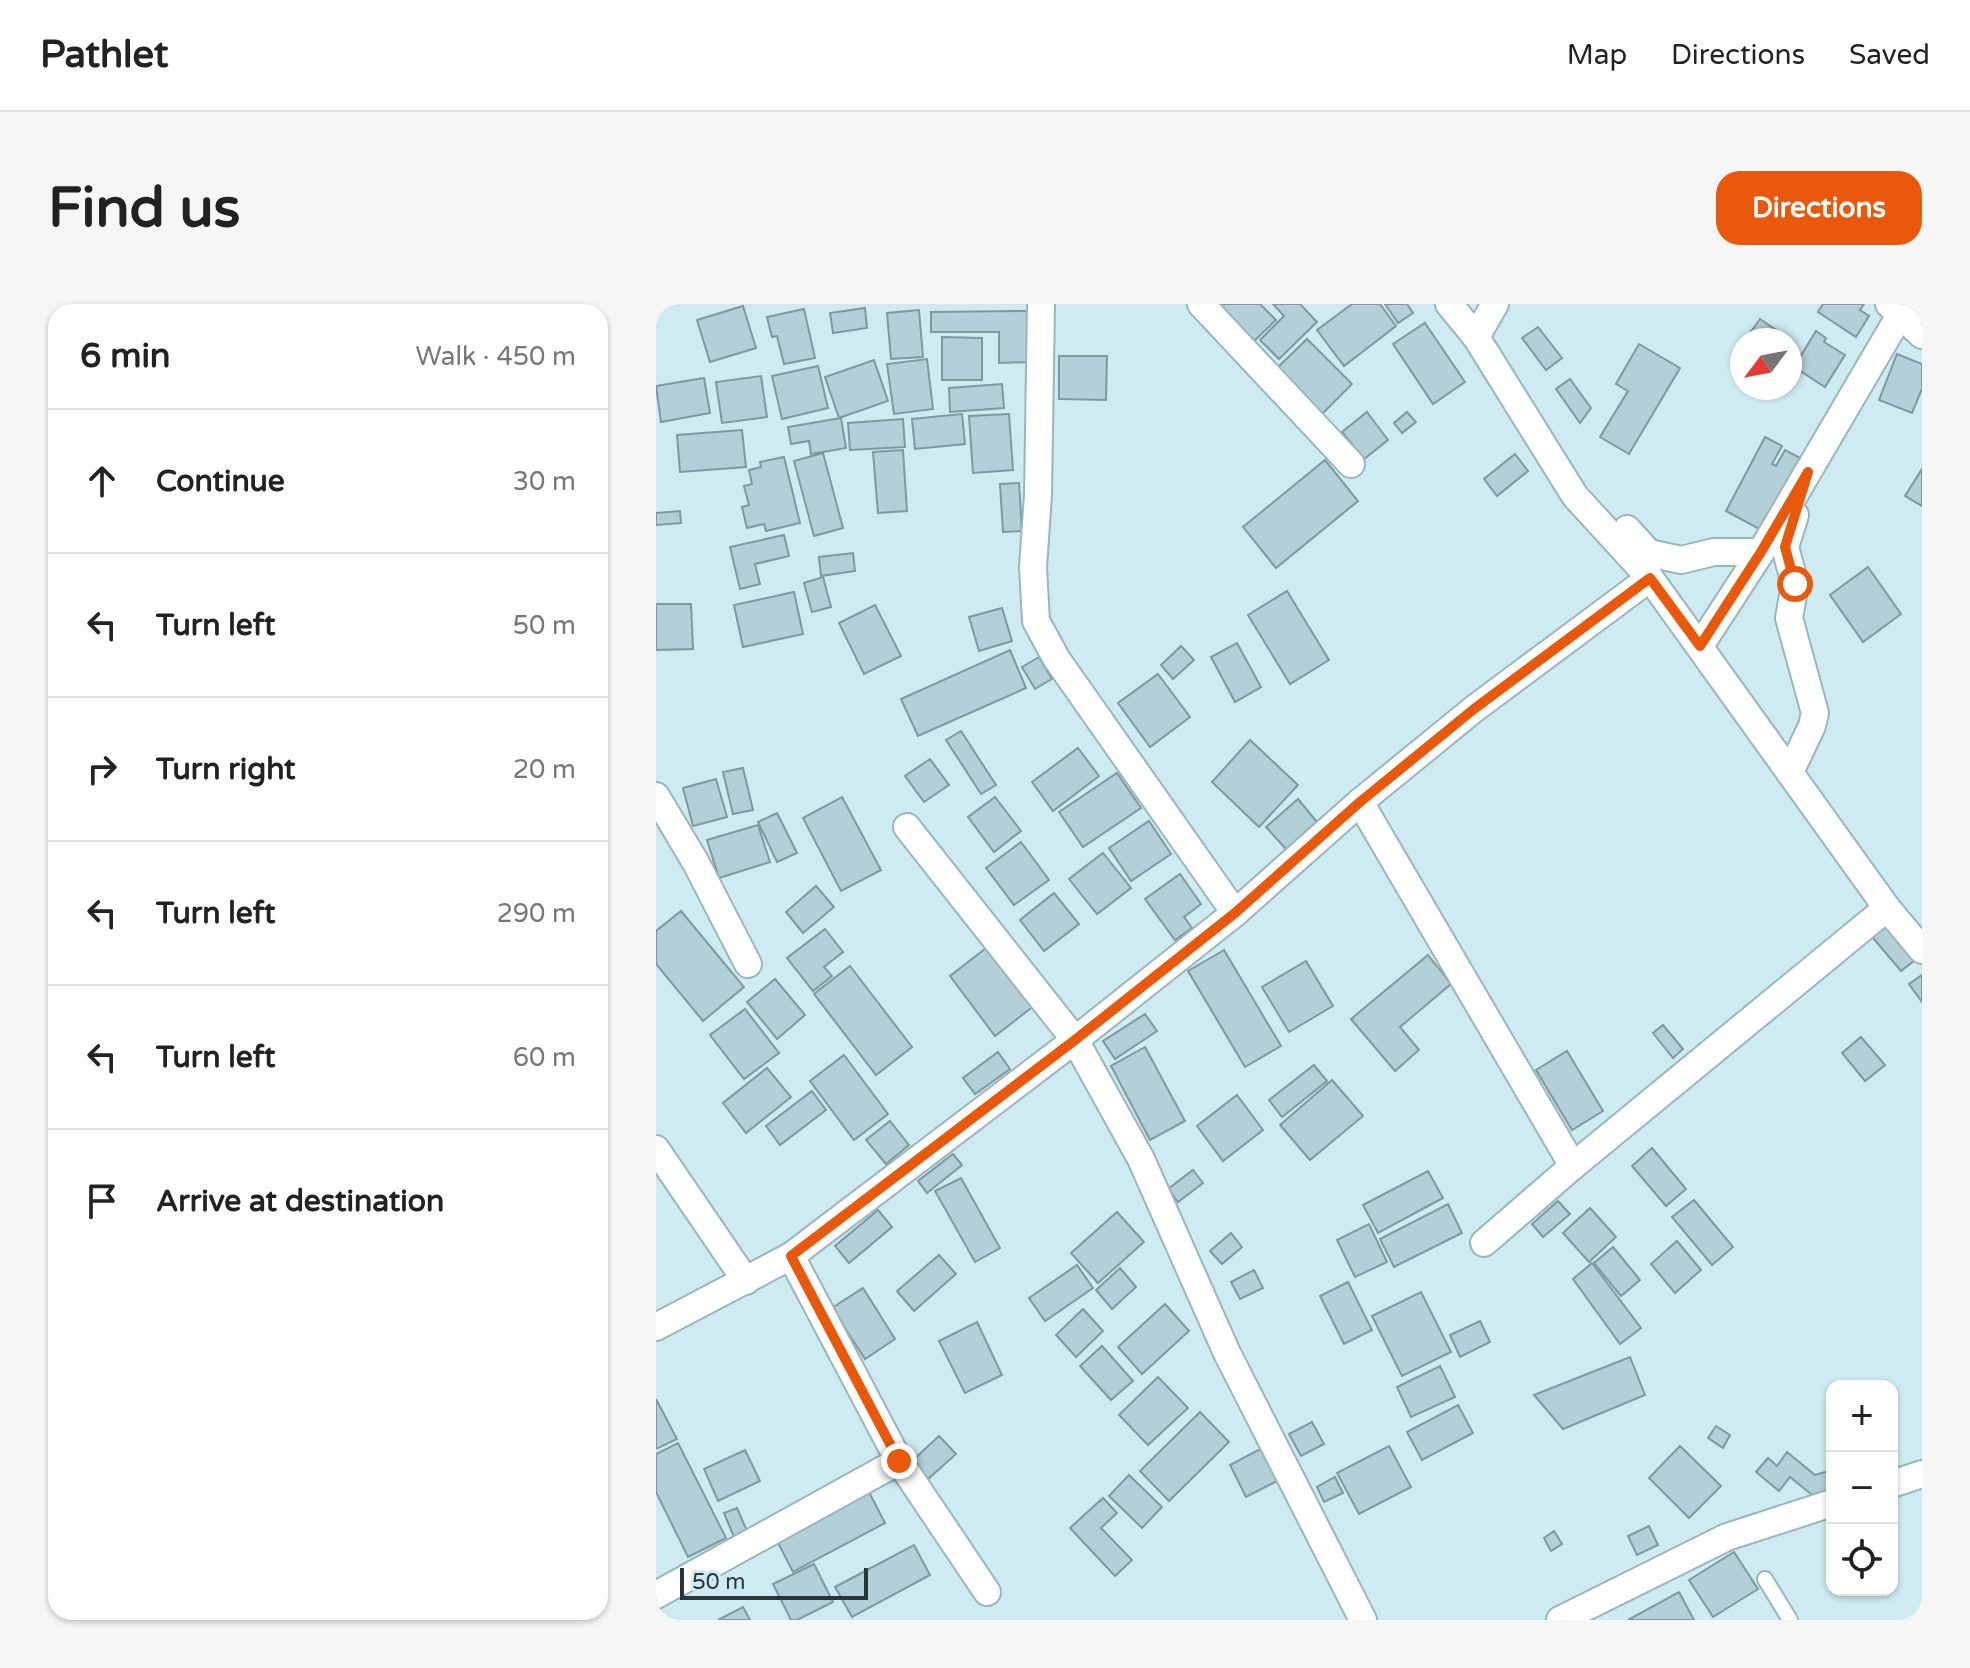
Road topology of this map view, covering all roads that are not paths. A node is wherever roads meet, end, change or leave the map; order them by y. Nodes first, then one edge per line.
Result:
1 (1041, 304) edge
2 (1201, 304) edge
3 (1449, 304) edge
4 (1495, 304) edge
5 (1894, 309) edge
6 (1922, 335) edge
7 (1476, 337) junction
8 (1351, 464) dead end
9 (1808, 472) junction
10 (1575, 496) junction
11 (1761, 552) junction
12 (1650, 578) junction
13 (1700, 646) junction
14 (1790, 772) junction
15 (656, 796) edge
16 (1360, 802) junction
17 (907, 827) dead end
18 (1887, 908) junction
19 (1235, 913) junction
20 (1922, 950) edge
21 (748, 964) dead end
22 (1075, 1040) junction
23 (656, 1149) edge
24 (1573, 1166) junction
25 (1484, 1243) dead end
26 (791, 1256) junction
27 (746, 1281) junction
28 (656, 1327) edge
29 (899, 1461) junction
30 (1922, 1474) edge
31 (1898, 1482) edge
32 (1826, 1505) edge
33 (1765, 1579) dead end
34 (987, 1592) dead end
35 (656, 1595) edge
36 (1363, 1620) edge
37 (1560, 1620) edge
38 (1790, 1620) edge

1 - 19 street
2 - 8 street
3 - 7 street
4 - 7 street
5 - 6 street
5 - 9 street
7 - 10 street
9 - 11 street
9 - 14 street
10 - 11 street
10 - 12 street
11 - 13 street
12 - 13 street
12 - 16 street
13 - 14 street
14 - 18 street
15 - 21 street
16 - 19 street
16 - 24 street
17 - 22 street
18 - 20 street
18 - 24 street
19 - 22 street
22 - 26 street
22 - 36 street
23 - 27 street
24 - 25 street
26 - 27 street
26 - 29 street
27 - 28 street
29 - 34 street
29 - 35 street
30 - 31 street
32 - 37 street
33 - 38 lane

